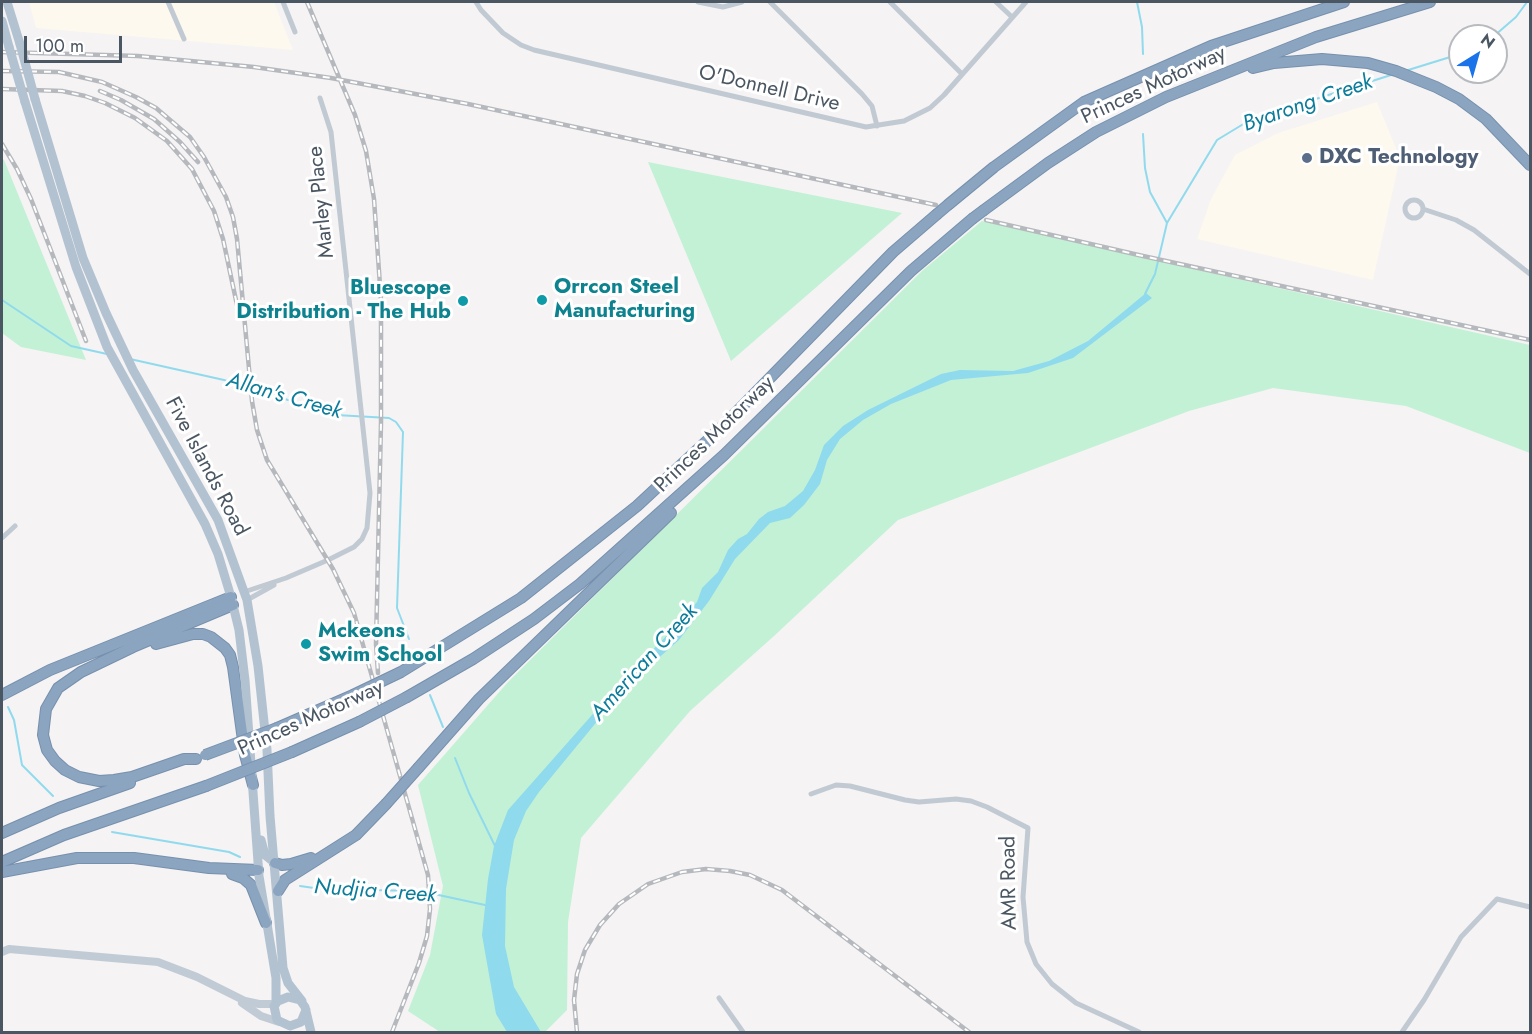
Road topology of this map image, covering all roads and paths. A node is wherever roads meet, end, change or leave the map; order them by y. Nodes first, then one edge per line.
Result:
1 (7, 2) edge
2 (168, 2) edge
3 (283, 2) edge
4 (476, 2) edge
5 (698, 2) edge
6 (742, 2) edge
7 (770, 2) edge
8 (890, 2) edge
9 (996, 2) edge
10 (1026, 2) edge
11 (1344, 2) edge
12 (1430, 2) edge
13 (1012, 17) junction
14 (2, 21) edge
15 (295, 32) dead end
16 (184, 39) dead end
17 (962, 74) junction
18 (1166, 97) junction
19 (320, 98) dead end
20 (877, 126) junction
21 (1530, 165) edge
22 (1423, 209) dead end
23 (1530, 274) edge
24 (724, 455) junction
25 (15, 526) dead end
26 (2, 538) edge
27 (245, 596) junction
28 (232, 601) junction
29 (115, 656) junction
30 (2, 695) edge
31 (200, 757) junction
32 (252, 785) junction
33 (811, 794) dead end
34 (253, 805) junction
35 (2, 833) edge
36 (337, 848) junction
37 (2, 862) edge
38 (272, 862) junction
39 (209, 868) junction
40 (258, 870) junction
41 (2, 872) edge
42 (278, 891) junction
43 (1530, 907) edge
44 (266, 923) junction
45 (2, 952) edge
46 (234, 997) junction
47 (719, 998) dead end
48 (276, 1003) junction
49 (304, 1006) junction
50 (280, 1023) junction
51 (291, 1032) edge
52 (311, 1032) edge
53 (743, 1032) edge
54 (1139, 1032) edge
55 (1402, 1032) edge

1 - 27 main road, Five Islands Road, bridge
2 - 16 street
3 - 15 street
4 - 20 street, O'Donnell Drive
5 - 6 street
7 - 20 street
8 - 17 street
9 - 13 street
10 - 13 street, O'Donnell Drive
11 - 31 highway, Princes Motorway, bridge
12 - 18 highway, Princes Motorway
13 - 17 street, O'Donnell Drive
14 - 28 main road, Five Islands Road, bridge
17 - 20 street, O'Donnell Drive
18 - 21 highway
18 - 24 highway, Princes Motorway, bridge
19 - 27 street, Marley Place
22 - 23 street
24 - 36 highway, bridge
24 - 37 highway, Princes Motorway, bridge
25 - 26 street
27 - 28 main road
27 - 38 main road, Five Islands Road
28 - 29 highway
28 - 30 highway
28 - 32 main road, Five Islands Road
29 - 31 highway
29 - 32 highway
31 - 35 highway, Princes Motorway
32 - 34 main road, Five Islands Road
33 - 54 street, AMR Road
34 - 38 main road
34 - 40 main road, Five Islands Road
36 - 38 highway
36 - 42 highway
38 - 40 main road
38 - 42 main road, Five Islands Road
39 - 40 highway
39 - 41 highway
39 - 44 highway
40 - 44 main road, Five Islands Road
42 - 49 main road, Five Islands Road
43 - 55 street
44 - 48 main road, Five Islands Road
45 - 46 main road
46 - 48 main road
46 - 50 main road
47 - 53 street
48 - 49 main road
48 - 50 main road
49 - 50 main road
49 - 52 main road, Five Islands Road
50 - 51 main road

